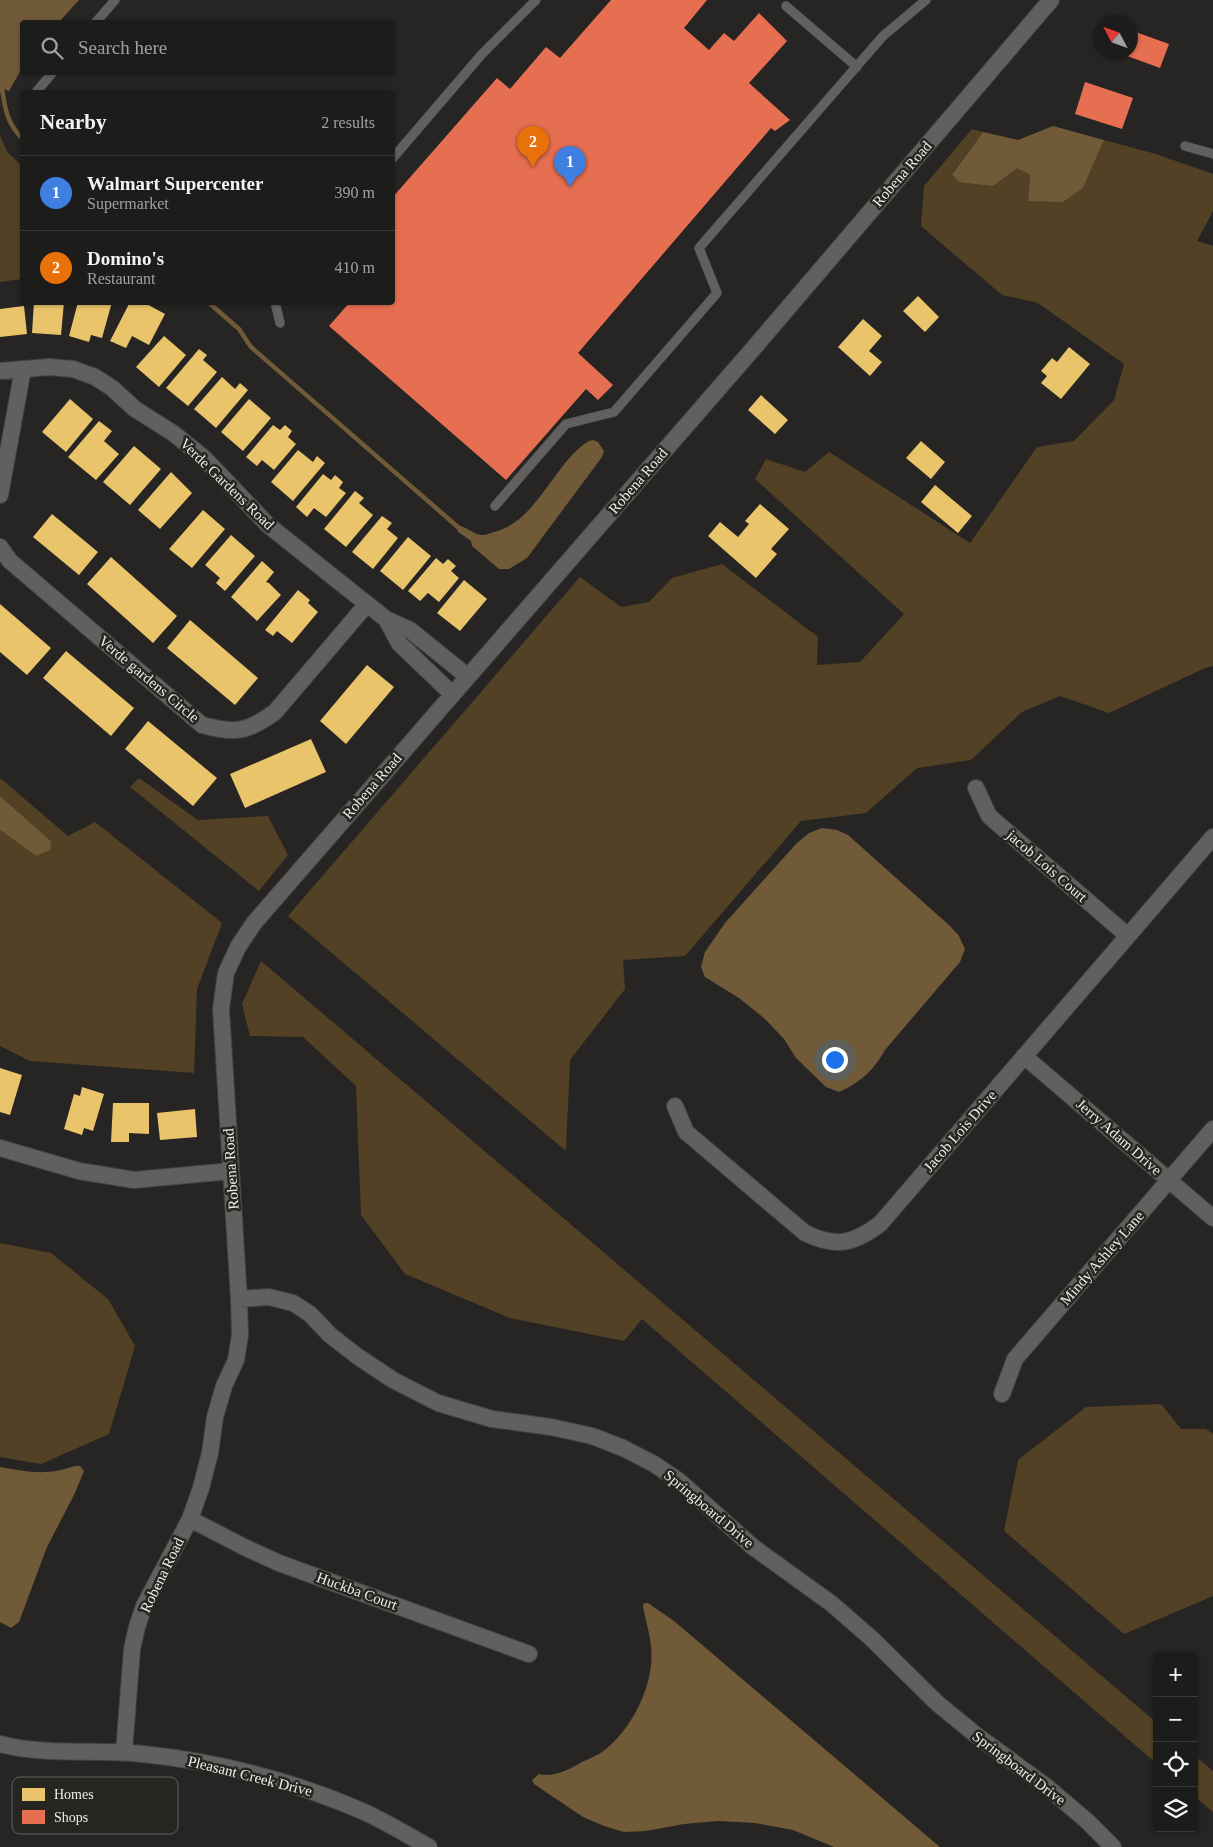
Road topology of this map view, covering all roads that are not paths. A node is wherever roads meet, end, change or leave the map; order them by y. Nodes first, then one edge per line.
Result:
1 (115, 0) edge
2 (536, 0) edge
3 (926, 0) edge
4 (1051, 0) edge
5 (786, 6) dead end
6 (98, 20) edge
7 (856, 67) junction
8 (50, 75) edge
9 (38, 90) edge
10 (1185, 146) dead end
11 (1213, 154) edge
12 (395, 156) edge
13 (277, 305) edge
14 (280, 323) dead end
15 (23, 369) junction
16 (0, 371) edge
17 (0, 495) edge
18 (495, 506) dead end
19 (0, 547) edge
20 (367, 604) junction
21 (386, 619) junction
22 (467, 676) junction
23 (452, 694) junction
24 (976, 788) dead end
25 (1213, 838) edge
26 (1128, 936) junction
27 (1024, 1056) junction
28 (675, 1106) dead end
29 (1213, 1129) edge
30 (0, 1148) edge
31 (232, 1171) junction
32 (1169, 1180) junction
33 (1213, 1218) edge
34 (240, 1299) junction
35 (1002, 1394) dead end
36 (190, 1519) junction
37 (529, 1654) dead end
38 (0, 1744) edge
39 (124, 1752) junction
40 (429, 1847) edge
41 (1113, 1847) edge

1 - 6 lane
2 - 12 lane
3 - 7 lane
4 - 22 street, Robena Road
5 - 7 lane
7 - 18 lane
8 - 9 lane
10 - 11 lane
13 - 14 lane
15 - 16 street, Verde Gardens Road
15 - 17 street
15 - 20 street, Verde Gardens Road
19 - 20 street, Verde gardens Circle
20 - 21 street, Verde Gardens Road
21 - 22 street, Verde Gardens Road
21 - 23 street, Verde Gardens Road
22 - 23 street, Robena Road
23 - 31 street, Robena Road
24 - 26 street, jacob Lois Court
25 - 26 street, Jacob Lois Drive
26 - 27 street, Jacob Lois Drive
27 - 28 street, Jacob Lois Drive
27 - 32 street, Jerry Adam Drive
29 - 32 street, Mindy Ashley Lane
30 - 31 street
31 - 34 street, Robena Road
32 - 33 street, Jerry Adam Drive
32 - 35 street, Mindy Ashley Lane
34 - 36 street, Robena Road
34 - 41 street, Springboard Drive
36 - 37 street, Huckba Court
36 - 39 street, Robena Road
38 - 39 street, Pleasant Creek Drive
39 - 40 street, Pleasant Creek Drive

